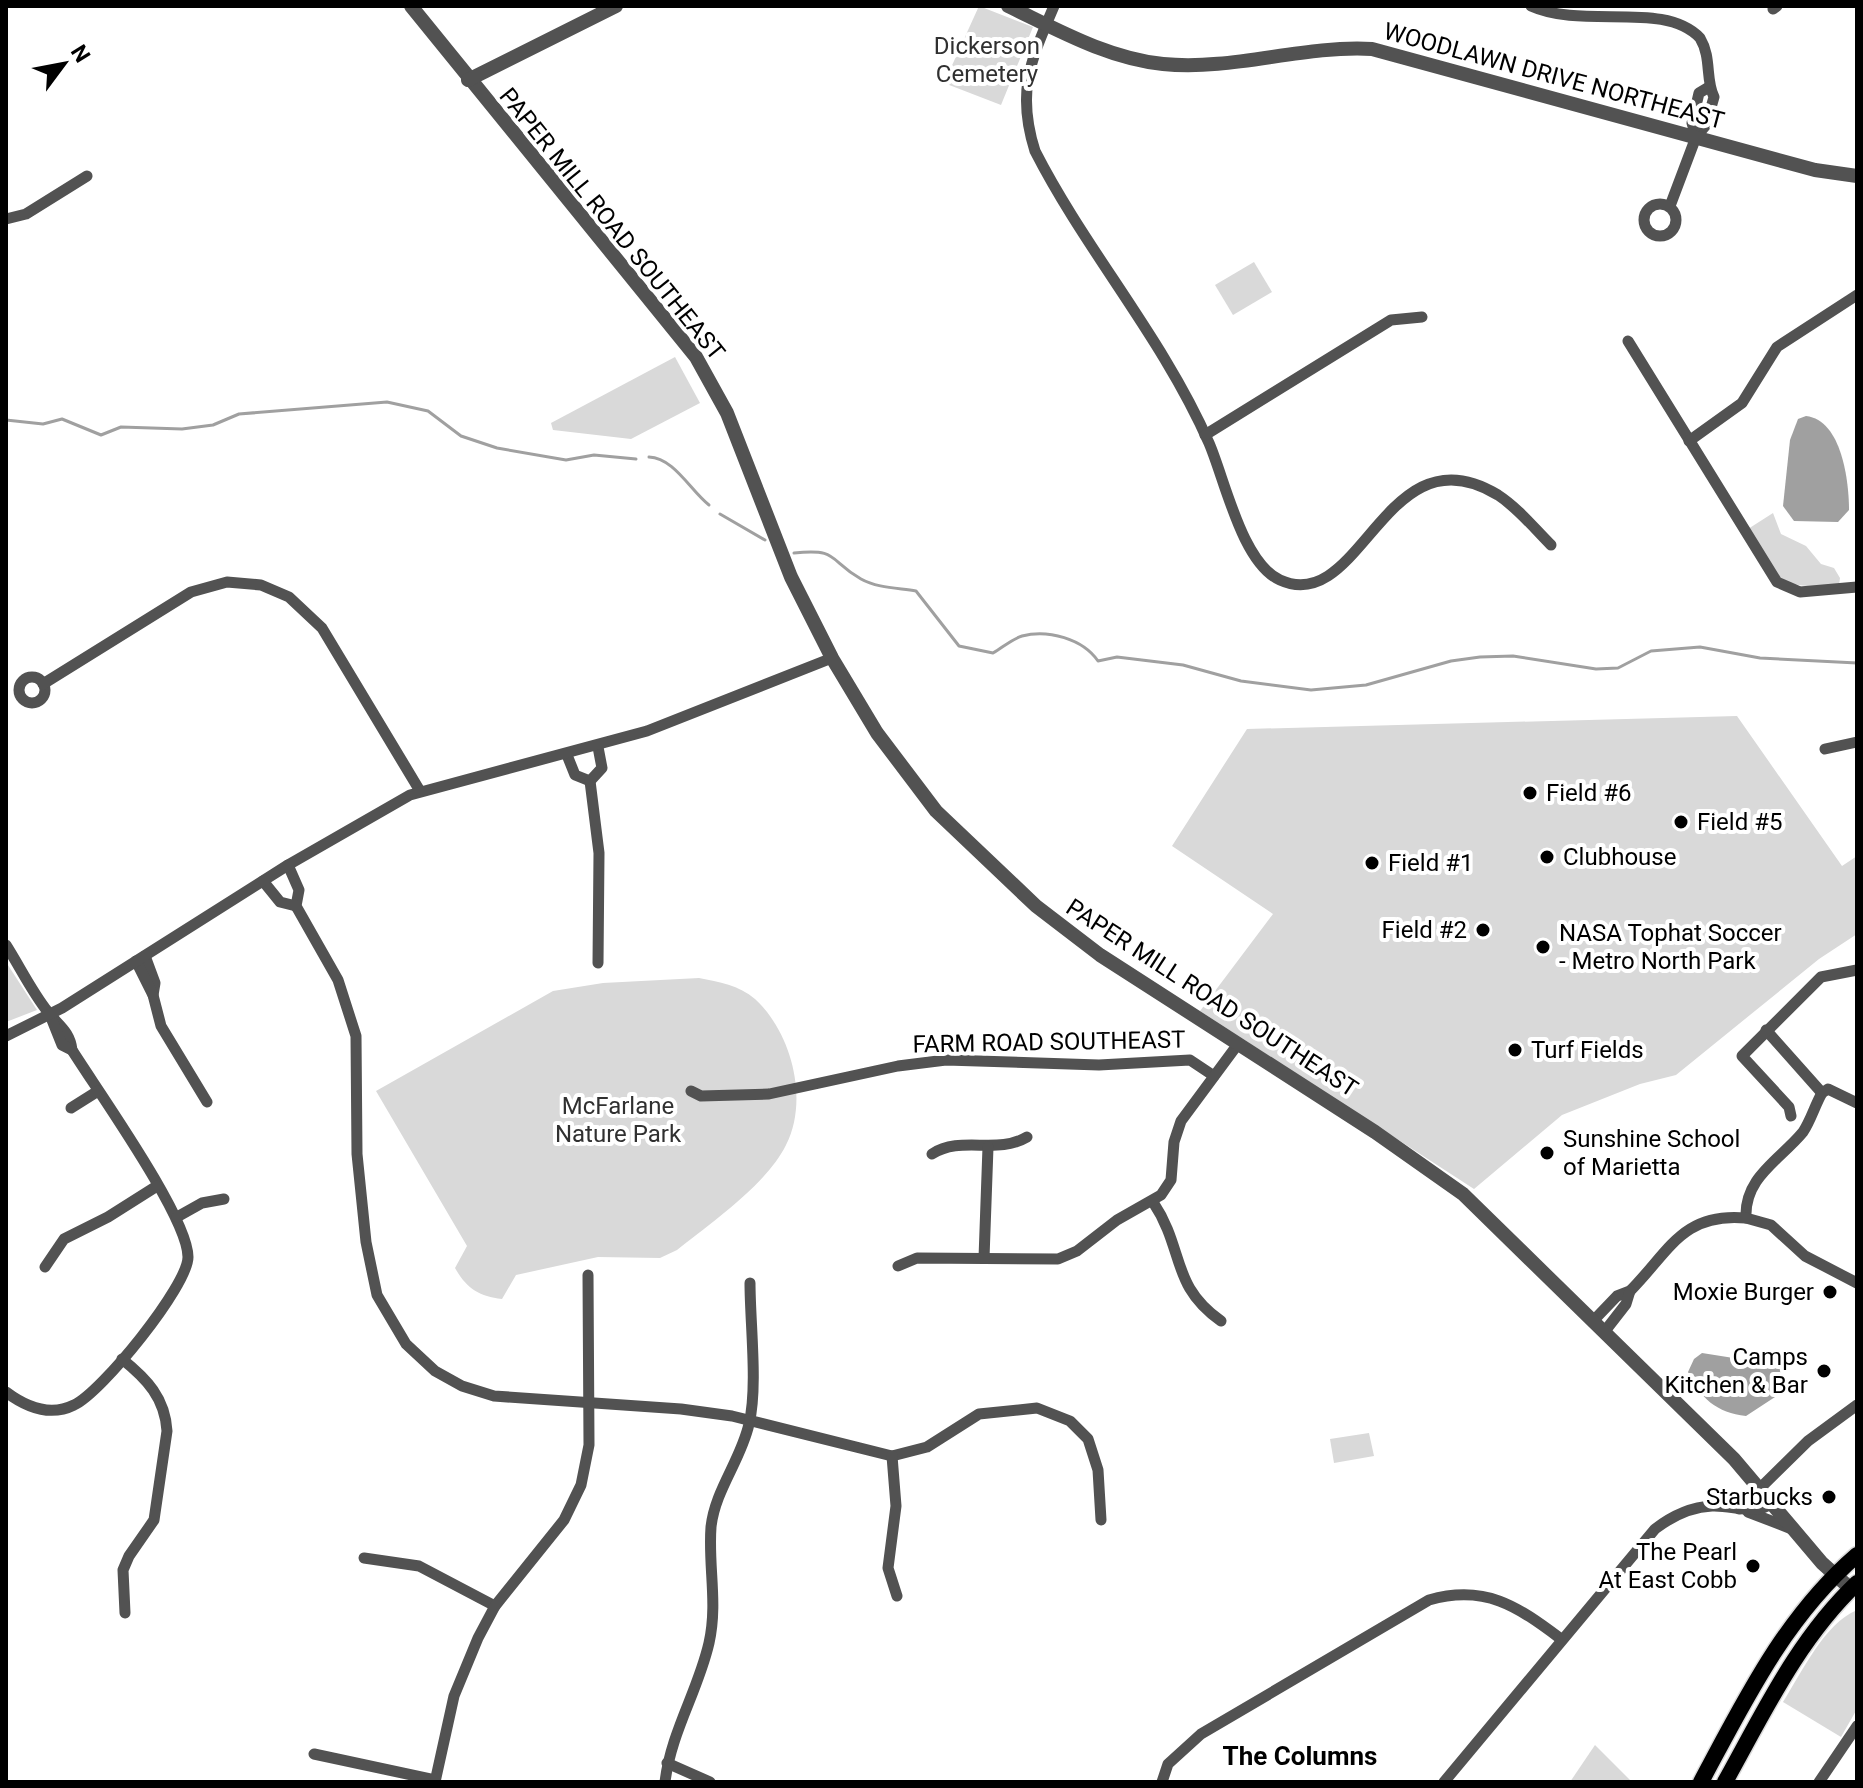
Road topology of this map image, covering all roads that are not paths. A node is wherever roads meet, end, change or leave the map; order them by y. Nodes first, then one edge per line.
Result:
1 (411, 6) edge
2 (616, 6) edge
3 (1008, 6) edge
4 (1054, 6) edge
5 (1531, 6) edge
6 (1659, 7) edge
7 (1046, 25) junction
8 (468, 80) junction
9 (1696, 137) junction
10 (87, 176) dead end
11 (1857, 176) edge
12 (1670, 206) dead end
13 (6, 219) edge
14 (1857, 295) edge
15 (1422, 317) dead end
16 (1628, 341) dead end
17 (1205, 435) junction
18 (1689, 441) junction
19 (1551, 545) dead end
20 (1857, 587) edge
21 (832, 658) junction
22 (43, 684) dead end
23 (1857, 742) edge
24 (598, 747) junction
25 (1825, 749) dead end
26 (567, 755) junction
27 (590, 781) junction
28 (420, 791) junction
29 (288, 865) junction
30 (263, 881) junction
31 (296, 906) junction
32 (6, 945) edge
33 (140, 958) junction
34 (598, 963) dead end
35 (1857, 970) edge
36 (50, 1015) junction
37 (1766, 1030) junction
38 (6, 1036) edge
39 (1238, 1044) junction
40 (1214, 1076) junction
41 (98, 1091) junction
42 (691, 1091) dead end
43 (1822, 1093) junction
44 (207, 1102) dead end
45 (1857, 1103) edge
46 (71, 1108) dead end
47 (1791, 1116) dead end
48 (1027, 1137) dead end
49 (988, 1147) junction
50 (932, 1154) dead end
51 (157, 1186) junction
52 (224, 1199) dead end
53 (1153, 1202) junction
54 (177, 1217) junction
55 (1746, 1218) junction
56 (984, 1258) junction
57 (898, 1266) dead end
58 (45, 1267) dead end
59 (588, 1275) dead end
60 (750, 1283) dead end
61 (1857, 1283) edge
62 (1630, 1291) junction
63 (1594, 1320) junction
64 (1221, 1321) dead end
65 (1605, 1331) junction
66 (122, 1359) junction
67 (6, 1392) edge
68 (588, 1403) junction
69 (1857, 1405) edge
70 (750, 1419) junction
71 (1099, 1432) dead end
72 (1088, 1439) junction
73 (892, 1456) junction
74 (1759, 1486) junction
75 (1773, 1503) junction
76 (1742, 1509) junction
77 (1101, 1520) dead end
78 (1796, 1531) junction
79 (1857, 1555) edge
80 (364, 1558) dead end
81 (1835, 1574) junction
82 (1855, 1589) edge
83 (897, 1596) dead end
84 (495, 1606) junction
85 (125, 1613) dead end
86 (1561, 1639) junction
87 (1857, 1726) edge
88 (314, 1754) dead end
89 (667, 1763) junction
90 (435, 1781) edge
91 (1162, 1781) edge
92 (665, 1782) edge
93 (710, 1782) edge
94 (1444, 1782) edge
95 (1701, 1782) edge
96 (1725, 1782) edge
97 (1819, 1782) edge

1 - 8 street, PAPER MILL ROAD SOUTHEAST
2 - 8 street
3 - 7 street, WOODLAWN DRIVE NORTHEAST
4 - 7 street
5 - 6 street
6 - 9 street
7 - 9 street, WOODLAWN DRIVE NORTHEAST
7 - 17 street
8 - 21 street, PAPER MILL ROAD SOUTHEAST
9 - 11 street, WOODLAWN DRIVE NORTHEAST
9 - 12 street
10 - 13 street
14 - 18 street
15 - 17 street
16 - 18 street
17 - 19 street
18 - 20 street
21 - 24 street
21 - 39 street, PAPER MILL ROAD SOUTHEAST
22 - 28 street
23 - 25 street
24 - 26 street
24 - 27 street
26 - 27 street
26 - 28 street
27 - 34 street
28 - 29 street
29 - 30 street
29 - 31 street
30 - 31 street
30 - 33 street
31 - 68 street
32 - 36 street
33 - 36 street
33 - 44 street
35 - 37 street
36 - 38 street
36 - 41 street
37 - 43 street
37 - 47 street
39 - 40 street
39 - 63 street, PAPER MILL ROAD SOUTHEAST
40 - 42 street, FARM ROAD SOUTHEAST
40 - 53 street
41 - 46 street
41 - 51 street
43 - 45 street
43 - 55 street
48 - 49 street
49 - 50 street
49 - 56 street
51 - 54 street
51 - 58 street
52 - 54 street
53 - 56 street
53 - 64 street
54 - 66 street
55 - 61 street
55 - 62 street
56 - 57 street
59 - 68 street
60 - 70 street
62 - 63 street
62 - 65 street
63 - 65 street, PAPER MILL ROAD SOUTHEAST
65 - 74 street, PAPER MILL ROAD SOUTHEAST
66 - 67 street
66 - 85 street
68 - 70 street
68 - 84 street
69 - 74 street
70 - 73 street
70 - 89 street
71 - 72 street
72 - 73 street
72 - 77 street
73 - 83 street
74 - 75 street, PAPER MILL ROAD SOUTHEAST
74 - 76 street
75 - 76 street
75 - 78 street, PAPER MILL ROAD SOUTHEAST
76 - 78 street
76 - 86 street
78 - 81 street, PAPER MILL ROAD SOUTHEAST
79 - 81 main road
80 - 84 street
81 - 82 street, PAPER MILL ROAD SOUTHEAST
81 - 95 main road
82 - 96 main road
84 - 90 street
86 - 91 street
86 - 94 street
87 - 97 street
88 - 90 street
89 - 92 street
89 - 93 street

